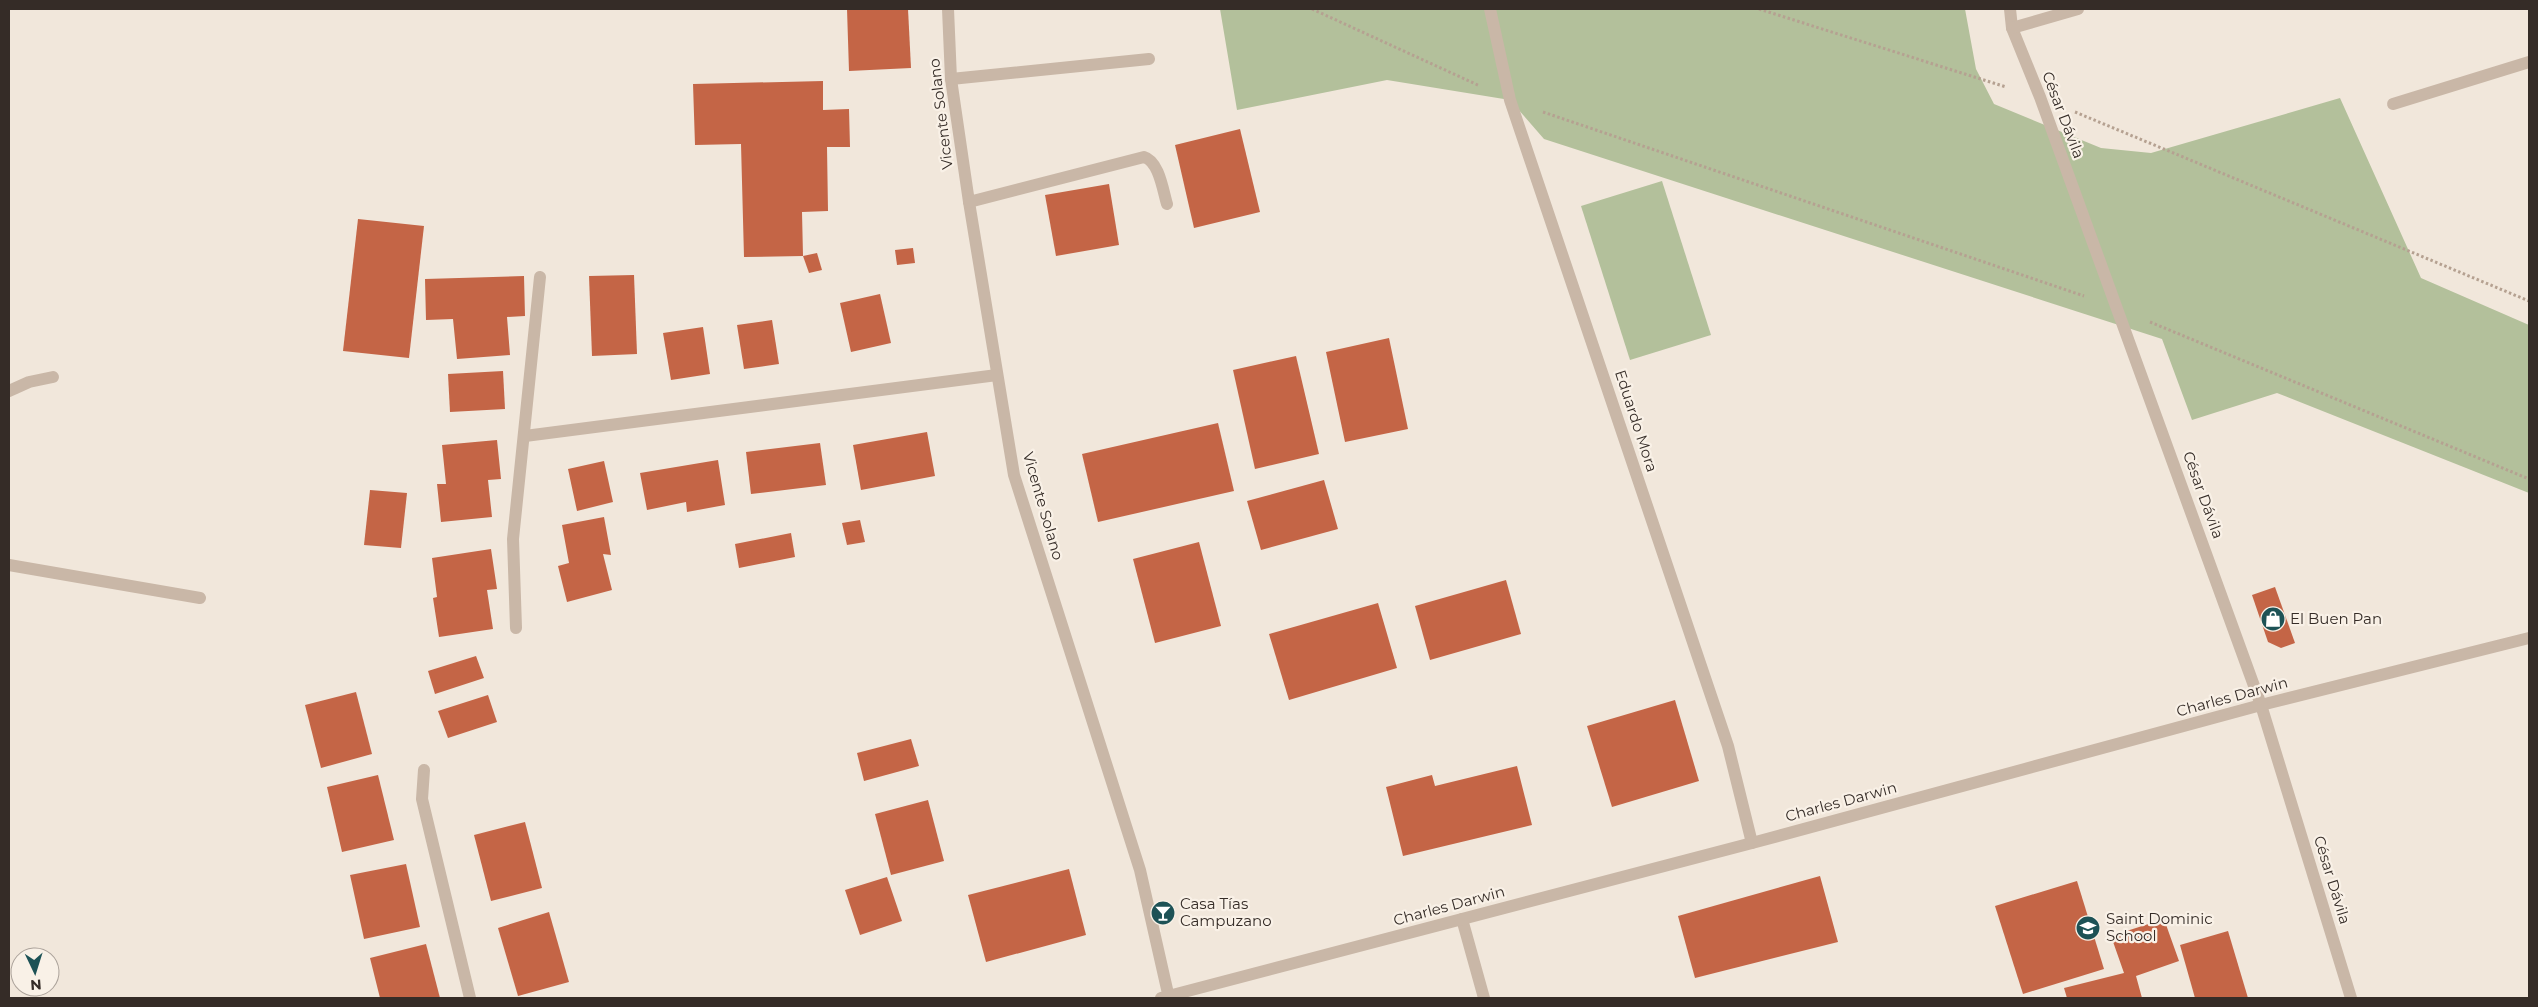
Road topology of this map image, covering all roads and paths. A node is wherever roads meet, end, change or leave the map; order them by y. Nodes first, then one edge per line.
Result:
1 (948, 9) edge
2 (1312, 9) edge
3 (1490, 9) edge
4 (1759, 9) edge
5 (2010, 9) edge
6 (2078, 9) edge
7 (2012, 28) junction
8 (1150, 60) dead end
9 (2529, 62) edge
10 (952, 78) junction
11 (2040, 97) junction
12 (1510, 100) junction
13 (2393, 104) dead end
14 (969, 202) junction
15 (1168, 204) dead end
16 (540, 277) dead end
17 (2529, 301) edge
18 (2116, 308) junction
19 (996, 375) junction
20 (53, 377) dead end
21 (9, 391) edge
22 (525, 436) junction
23 (2529, 479) edge
24 (9, 565) edge
25 (200, 598) dead end
26 (516, 628) dead end
27 (2529, 638) edge
28 (2261, 705) junction
29 (424, 770) dead end
30 (1752, 843) junction
31 (1462, 919) junction
32 (470, 998) edge
33 (1166, 998) edge
34 (1484, 998) edge
35 (2351, 998) edge

1 - 10 street, Vicente Solano
2 - 12 path
3 - 12 street, Eduardo Mora
4 - 11 path
5 - 7 street, César Dávila
6 - 7 street
7 - 11 street, César Dávila
8 - 10 street
9 - 13 street
10 - 14 street, Vicente Solano
11 - 17 path
11 - 18 street, César Dávila
12 - 18 path
12 - 30 street, Eduardo Mora
14 - 15 street
14 - 19 street, Vicente Solano
16 - 22 street
18 - 23 path
18 - 28 street, César Dávila
19 - 22 street
19 - 33 street, Vicente Solano
20 - 21 street
22 - 26 street
24 - 25 street
27 - 28 street, Charles Darwin
28 - 30 street, Charles Darwin
28 - 35 street, César Dávila
29 - 32 street
30 - 31 street, Charles Darwin
31 - 33 street, Charles Darwin
31 - 34 street

